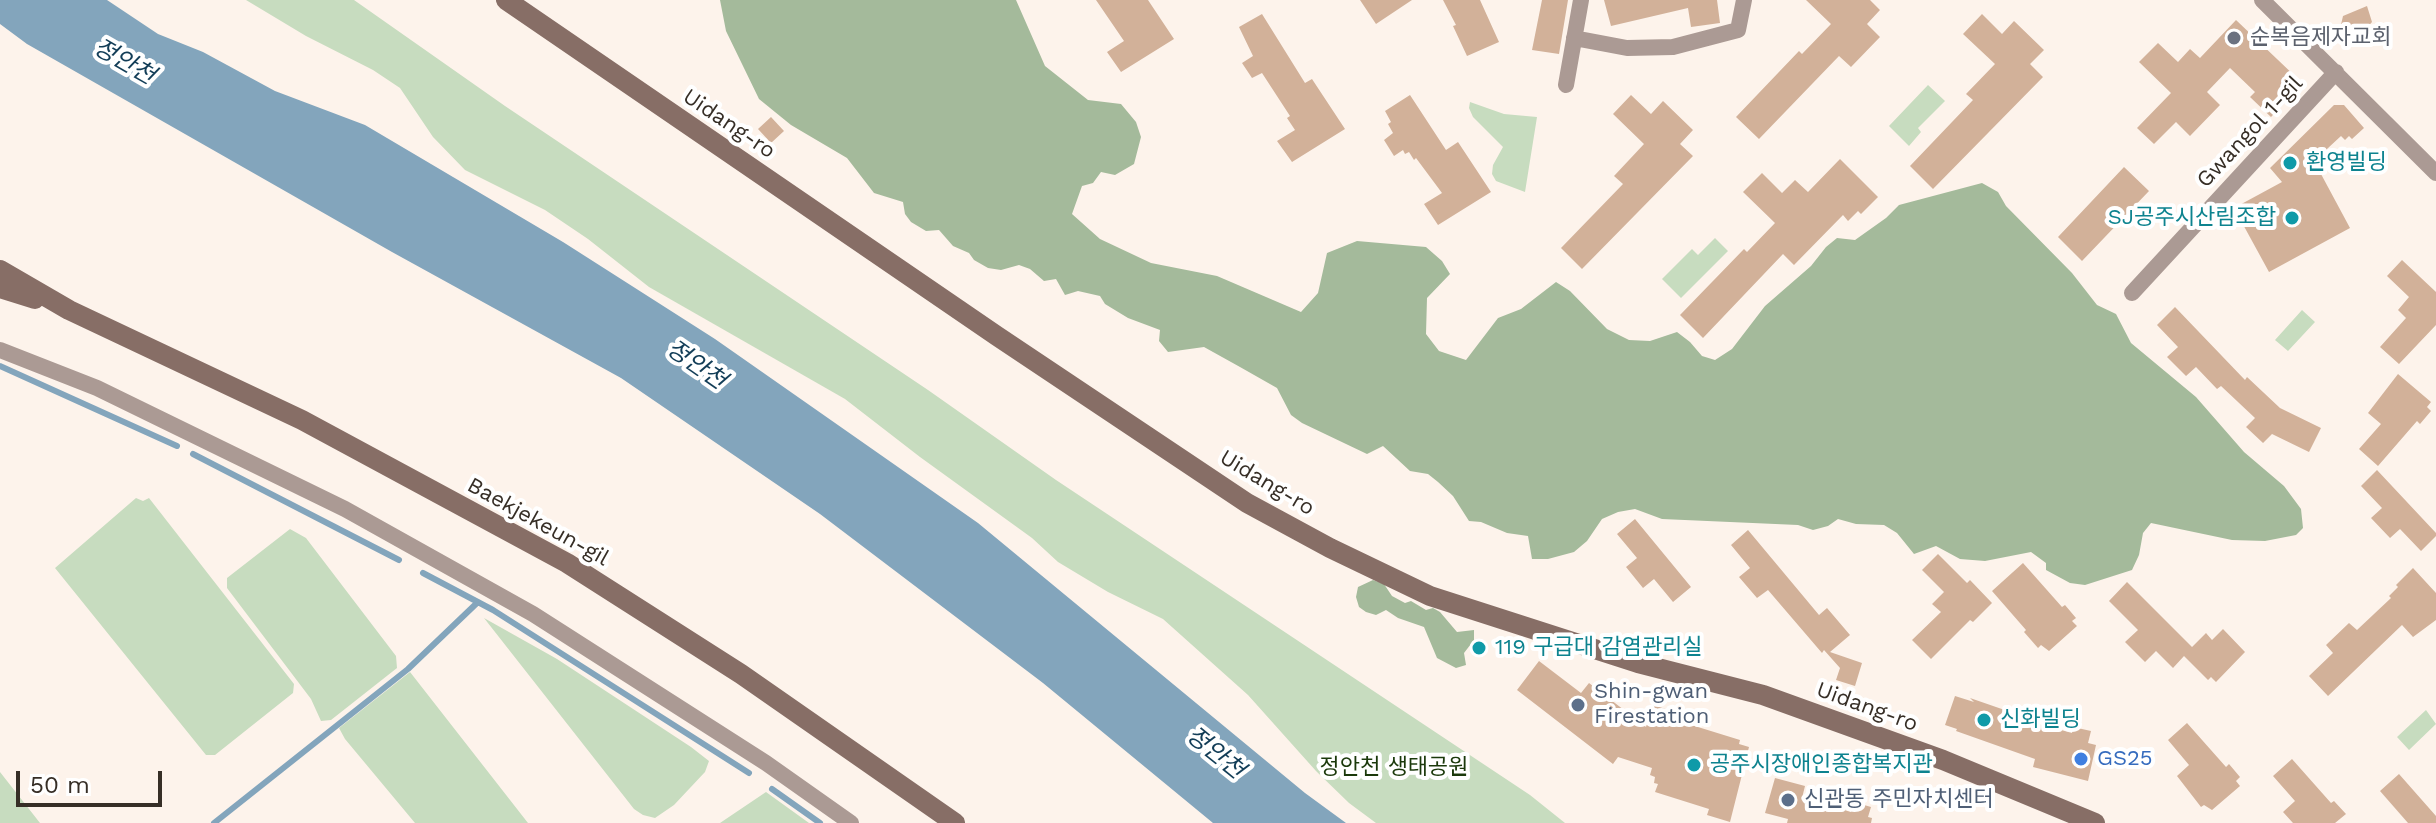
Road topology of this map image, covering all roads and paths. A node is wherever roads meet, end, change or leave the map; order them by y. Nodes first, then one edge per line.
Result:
1 (506, 0) edge
2 (1581, 0) edge
3 (1744, 0) edge
4 (2262, 0) edge
5 (1574, 38) junction
6 (2336, 72) junction
7 (1566, 85) dead end
8 (2436, 173) edge
9 (0, 270) edge
10 (0, 288) edge
11 (2132, 293) dead end
12 (69, 310) junction
13 (0, 350) edge
14 (851, 823) edge
15 (955, 823) edge
16 (2095, 823) edge

1 - 16 main road, Uidang-ro
2 - 5 street
3 - 5 street
4 - 6 street, Gwangol 1-gil
5 - 7 street
6 - 8 street, Gwangol 1-gil
6 - 11 street, Gwangol 1-gil
9 - 12 main road, Baekjekeun-gil
10 - 12 main road, Baekjekeun-gil
12 - 15 main road, Baekjekeun-gil
13 - 14 street

